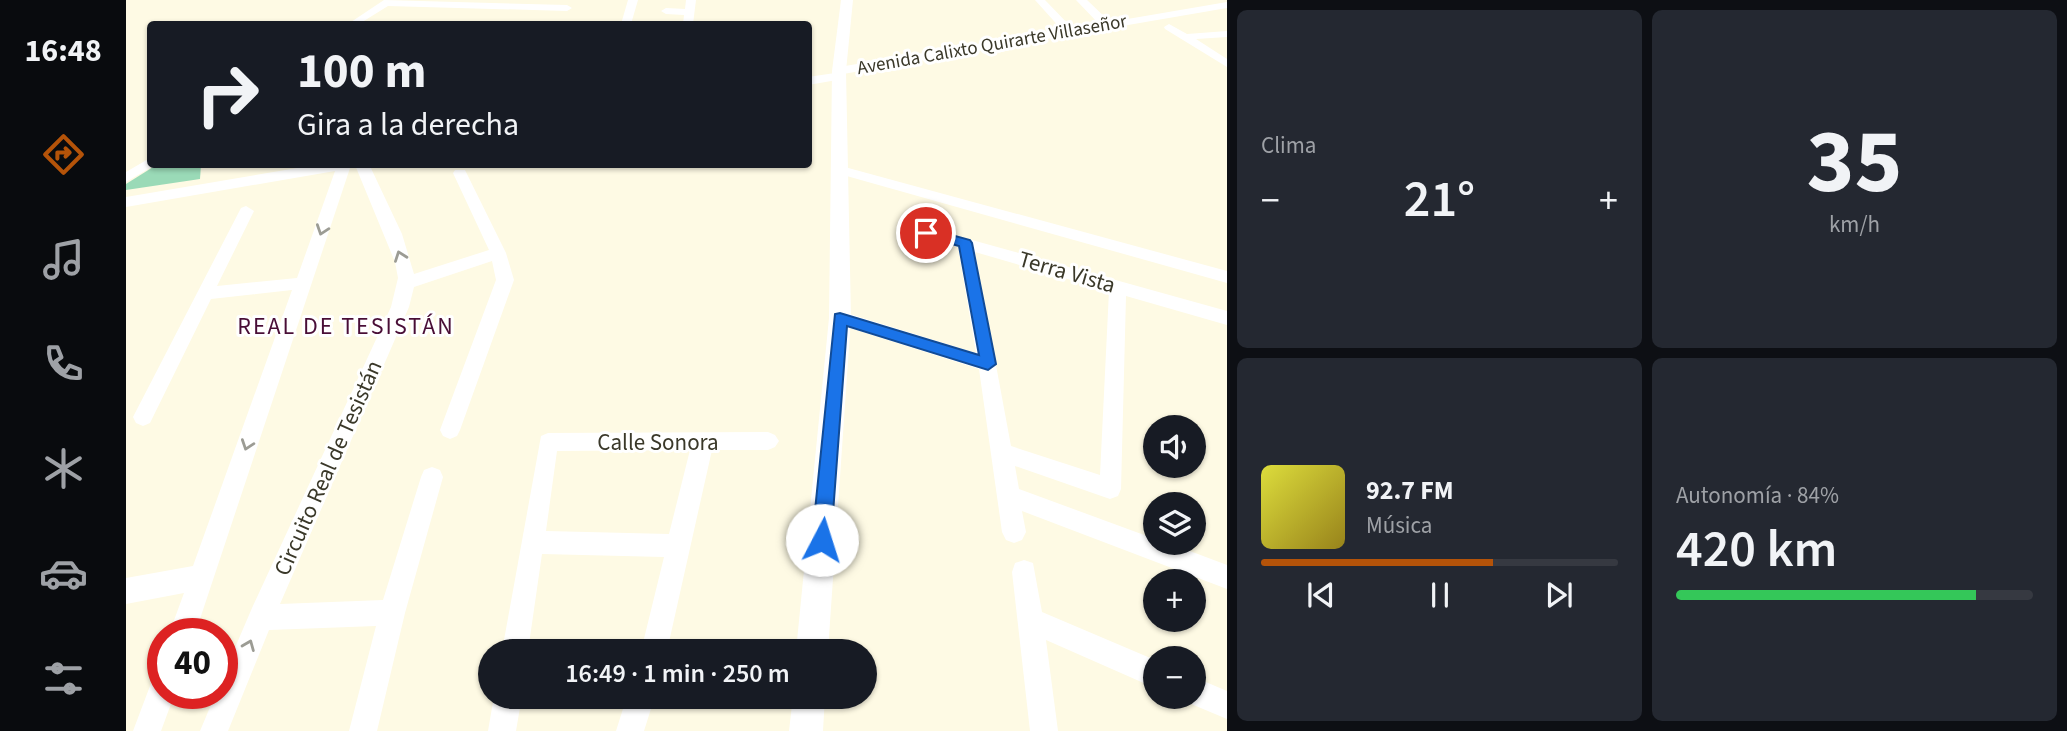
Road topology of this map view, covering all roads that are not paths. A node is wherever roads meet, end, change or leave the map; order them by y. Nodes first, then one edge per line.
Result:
1 (633, 0) edge
2 (691, 0) edge
3 (847, 0) edge
4 (1040, 0) edge
5 (1081, 0) edge
6 (389, 1) edge
7 (1227, 5) edge
8 (567, 8) edge
9 (666, 11) dead end
10 (690, 12) junction
11 (358, 21) edge
12 (627, 21) edge
13 (688, 21) edge
14 (1107, 25) junction
15 (1169, 27) dead end
16 (1069, 31) junction
17 (1227, 33) edge
18 (1184, 37) junction
19 (1227, 64) edge
20 (839, 74) junction
21 (812, 80) edge
22 (147, 164) edge
23 (326, 168) edge
24 (343, 168) edge
25 (364, 168) edge
26 (841, 170) junction
27 (460, 173) dead end
28 (126, 178) edge
29 (126, 202) edge
30 (246, 211) dead end
31 (907, 227) dead end
32 (965, 243) junction
33 (498, 253) junction
34 (1227, 277) edge
35 (406, 283) junction
36 (304, 284) junction
37 (1118, 287) junction
38 (203, 294) junction
39 (840, 318) junction
40 (1227, 321) edge
41 (988, 364) junction
42 (143, 417) dead end
43 (450, 430) dead end
44 (703, 441) junction
45 (768, 441) dead end
46 (1002, 452) junction
47 (432, 477) dead end
48 (1010, 496) junction
49 (1014, 532) dead end
50 (533, 542) junction
51 (678, 546) junction
52 (1024, 572) dead end
53 (1227, 577) edge
54 (201, 578) junction
55 (126, 591) edge
56 (392, 613) junction
57 (261, 617) junction
58 (187, 618) edge
59 (1031, 620) junction
60 (517, 639) edge
61 (657, 639) edge
62 (813, 639) edge
63 (1143, 669) edge
64 (1206, 696) edge
65 (1227, 705) edge
66 (155, 709) edge
67 (506, 709) edge
68 (637, 709) edge
69 (807, 709) edge
70 (147, 731) edge
71 (214, 731) edge
72 (363, 731) edge
73 (502, 731) edge
74 (630, 731) edge
75 (806, 731) edge
76 (1044, 731) edge

1 - 12 street
2 - 10 street
3 - 20 street
4 - 16 street
5 - 14 street
6 - 8 street
6 - 11 street
7 - 14 street, Avenida Calixto Quirarte Villaseñor
9 - 10 street
10 - 13 street
14 - 16 street, Avenida Calixto Quirarte Villaseñor
15 - 18 street
16 - 20 street, Avenida Calixto Quirarte Villaseñor
17 - 18 street
18 - 19 street
20 - 21 street, Avenida Calixto Quirarte Villaseñor
20 - 26 street
22 - 28 street
23 - 29 street
24 -> 36 street
35 -> 25 street
26 - 34 street
26 - 39 street
27 - 33 street
30 - 38 street
31 - 32 street, Terra Vista
32 - 37 street, Terra Vista
32 - 41 street
33 - 35 street
33 - 43 street
35 - 57 street, Circuito Real de Tesistán
36 - 38 street
36 -> 54 street
37 - 40 street, Terra Vista
37 - 46 street
38 - 42 street
39 - 41 street
39 - 62 street
41 - 46 street
44 - 45 street, Calle Sonora
44 - 50 street, Calle Sonora
44 - 51 street
46 - 48 street
47 - 56 street
48 - 49 street
48 - 53 street
50 - 51 street
50 - 60 street
51 - 61 street
52 - 59 street
54 - 55 street
54 - 58 street
56 - 57 street
56 - 72 street
71 -> 57 street, Circuito Real de Tesistán
59 - 63 street
59 - 76 street
64 - 65 street
66 - 70 street
67 - 73 street
68 - 74 street
69 - 75 street

